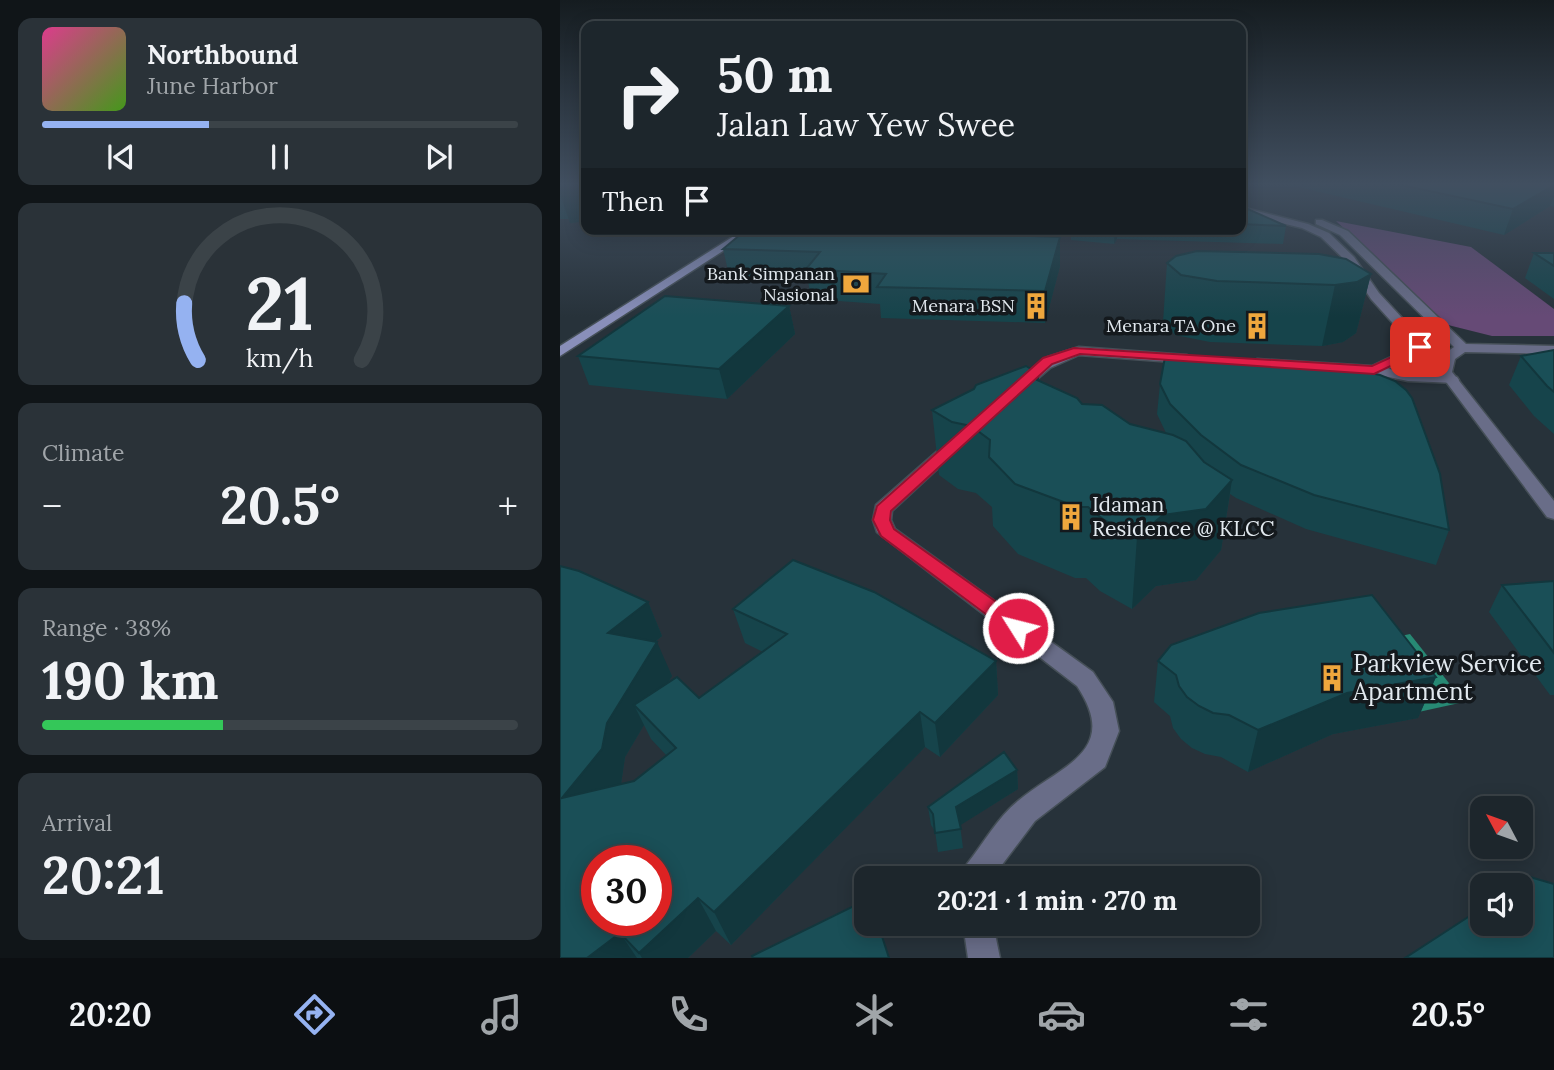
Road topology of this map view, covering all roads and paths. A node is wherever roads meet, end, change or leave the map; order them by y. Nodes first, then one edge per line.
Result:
1 (1309, 228) edge
2 (1329, 228) edge
3 (723, 235) edge
4 (743, 235) edge
5 (560, 338) edge
6 (1420, 347) junction
7 (1462, 348) junction
8 (1554, 350) edge
9 (560, 352) edge
10 (1201, 359) edge
11 (1241, 362) edge
12 (1374, 370) junction
13 (1449, 376) junction
14 (1004, 401) edge
15 (964, 437) edge
16 (1554, 513) edge
17 (985, 866) edge
18 (980, 936) edge
19 (984, 958) edge

1 - 6 street
2 - 7 street
3 - 5 main road
4 - 9 main road
6 - 12 street
6 - 13 street
7 - 8 street
7 - 13 street
10 - 14 street
11 - 12 street
12 - 13 street
13 - 16 street
15 - 17 street
18 - 19 street

